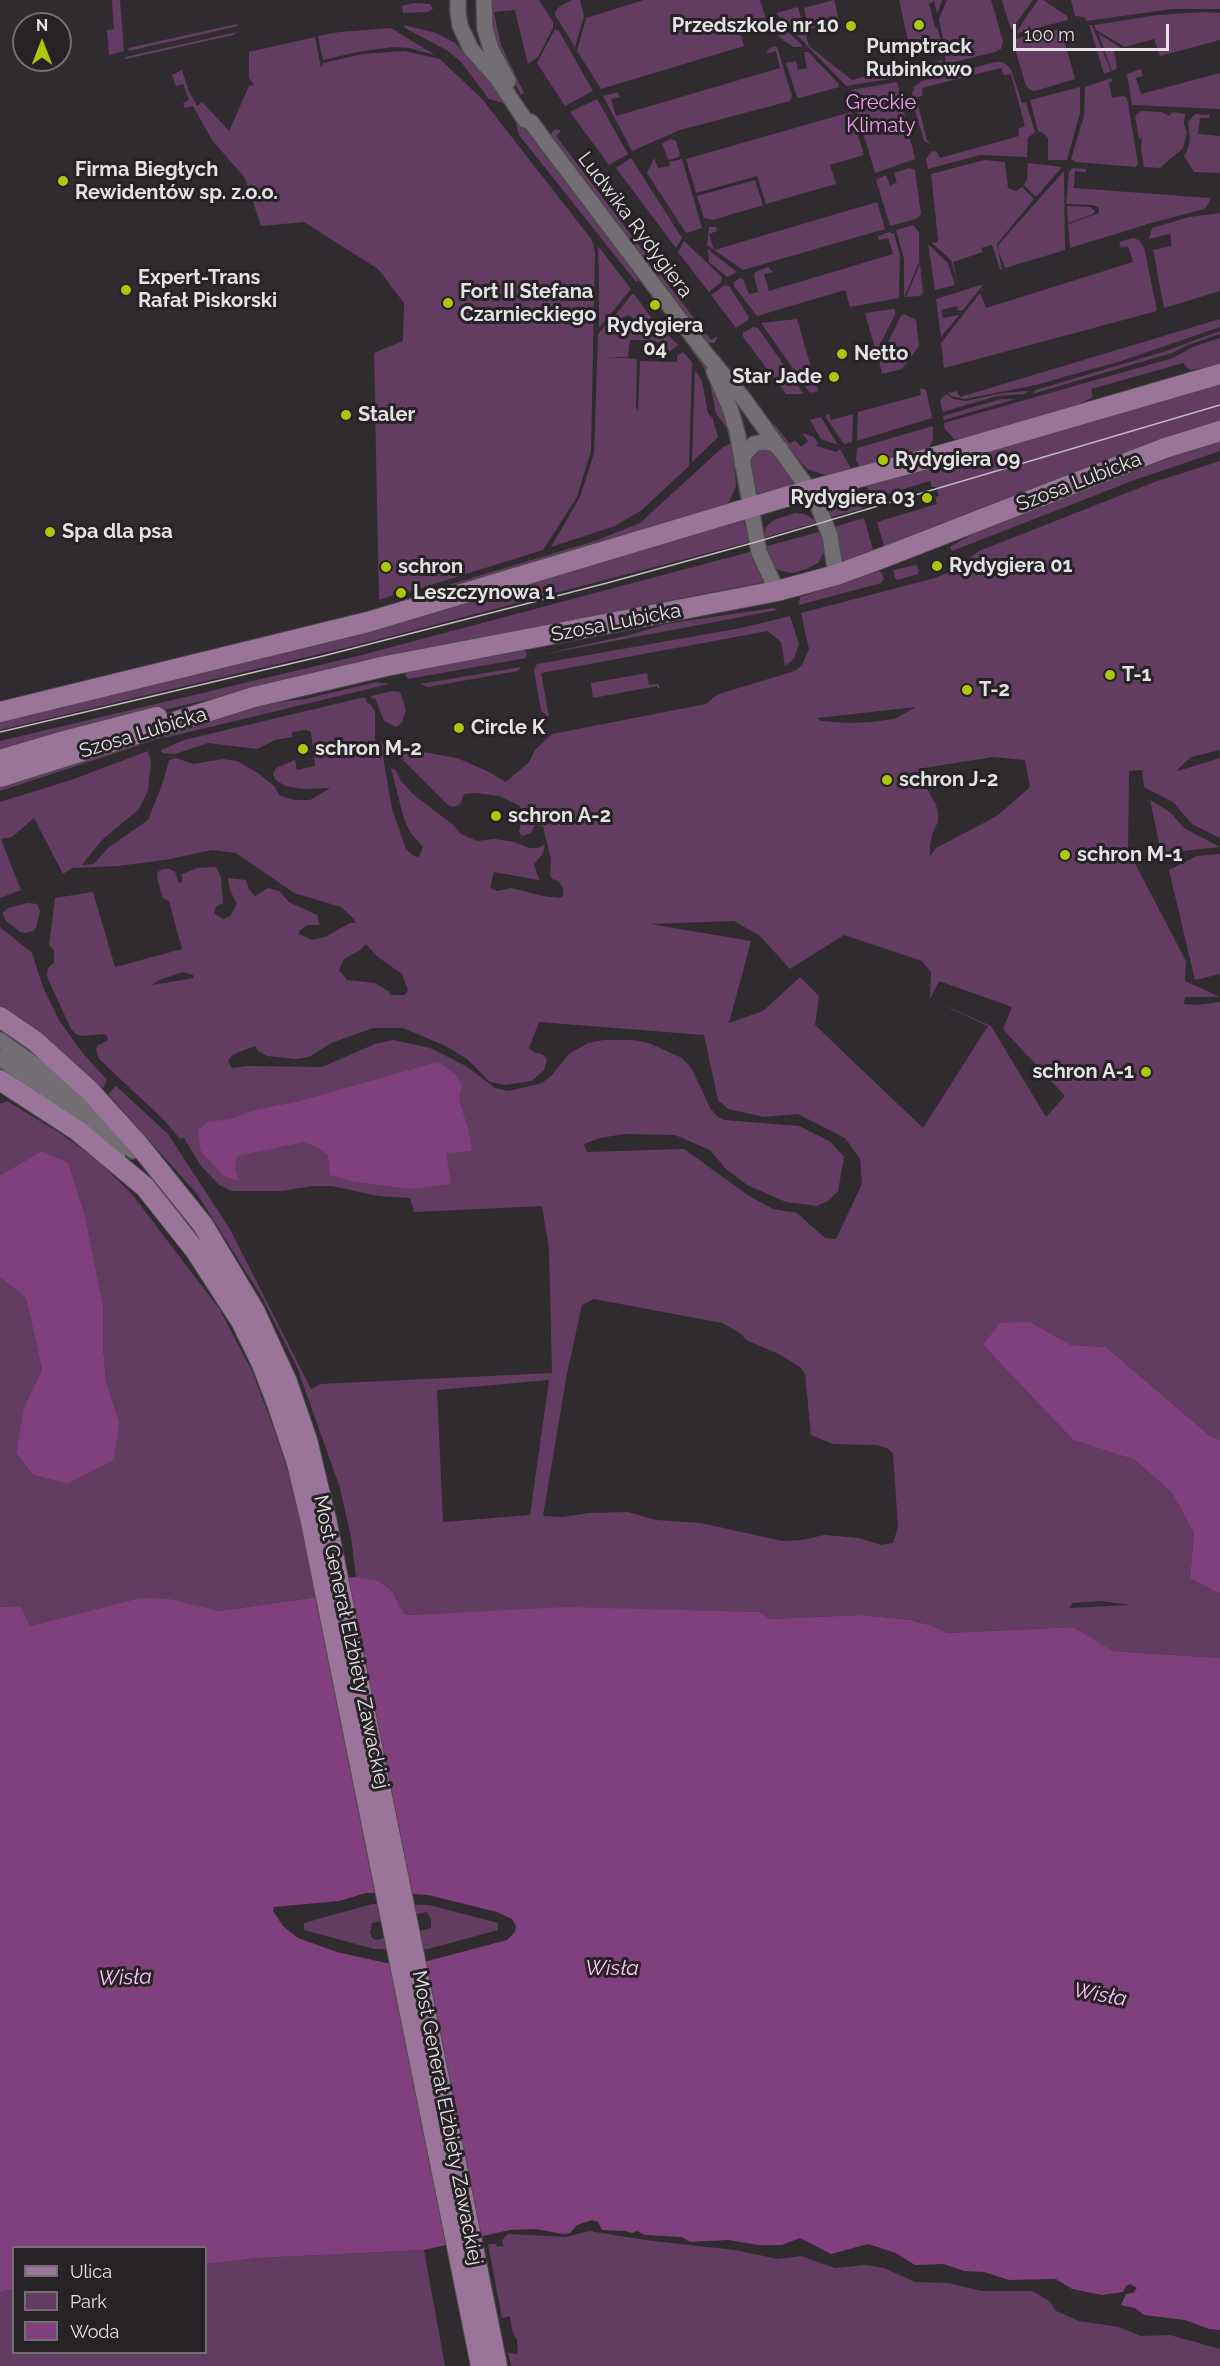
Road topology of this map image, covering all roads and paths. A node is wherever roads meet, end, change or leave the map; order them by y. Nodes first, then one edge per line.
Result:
1 (459, 0) edge
2 (484, 0) edge
3 (531, 122) junction
4 (706, 354) junction
5 (1220, 374) edge
6 (1220, 431) edge
7 (783, 451) junction
8 (742, 464) junction
9 (811, 490) junction
10 (750, 508) junction
11 (836, 575) junction
12 (777, 591) junction
13 (254, 697) junction
14 (0, 712) edge
15 (0, 760) edge
16 (0, 777) edge
17 (0, 1017) edge
18 (0, 1040) edge
19 (0, 1058) edge
20 (0, 1080) edge
21 (165, 1179) junction
22 (146, 1187) junction
23 (481, 2366) edge
24 (497, 2366) edge

1 - 3 street, Ludwika Rydygiera
2 - 3 street, Ludwika Rydygiera
3 - 4 street, Ludwika Rydygiera
4 - 7 street, Ludwika Rydygiera
4 - 8 street, Ludwika Rydygiera
5 - 9 main road
6 - 11 main road, Szosa Lubicka
7 - 8 street
7 - 9 street, Ludwika Rydygiera
8 - 10 street, Ludwika Rydygiera
9 - 10 main road
9 - 11 street, Ludwika Rydygiera
10 - 12 street, Ludwika Rydygiera
10 - 14 main road
11 - 12 main road, Szosa Lubicka
12 - 13 main road, Szosa Lubicka
13 - 15 main road
13 - 16 main road, Szosa Lubicka
17 - 21 main road, Most Generał Elżbiety Zawackiej
18 - 21 street
19 - 22 street
20 - 22 main road, Most Generał Elżbiety Zawackiej
21 - 24 main road, Most Generał Elżbiety Zawackiej
22 - 23 main road, Most Generał Elżbiety Zawackiej

